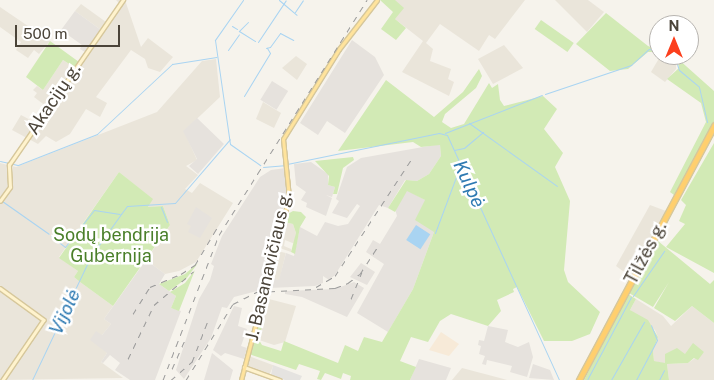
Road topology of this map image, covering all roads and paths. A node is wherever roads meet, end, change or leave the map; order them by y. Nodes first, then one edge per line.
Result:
1 (123, 0) edge
2 (377, 0) edge
3 (714, 126) edge
4 (0, 201) edge
5 (0, 288) edge
6 (244, 367) junction
7 (3, 380) edge
8 (241, 380) edge
9 (280, 380) edge
10 (579, 380) edge

1 - 4 street, Akacijų g.
2 - 6 main road, J. Basanavičiaus g.
3 - 10 highway, Tilžės g.
5 - 7 street
6 - 8 main road, J. Basanavičiaus g.
6 - 9 street

